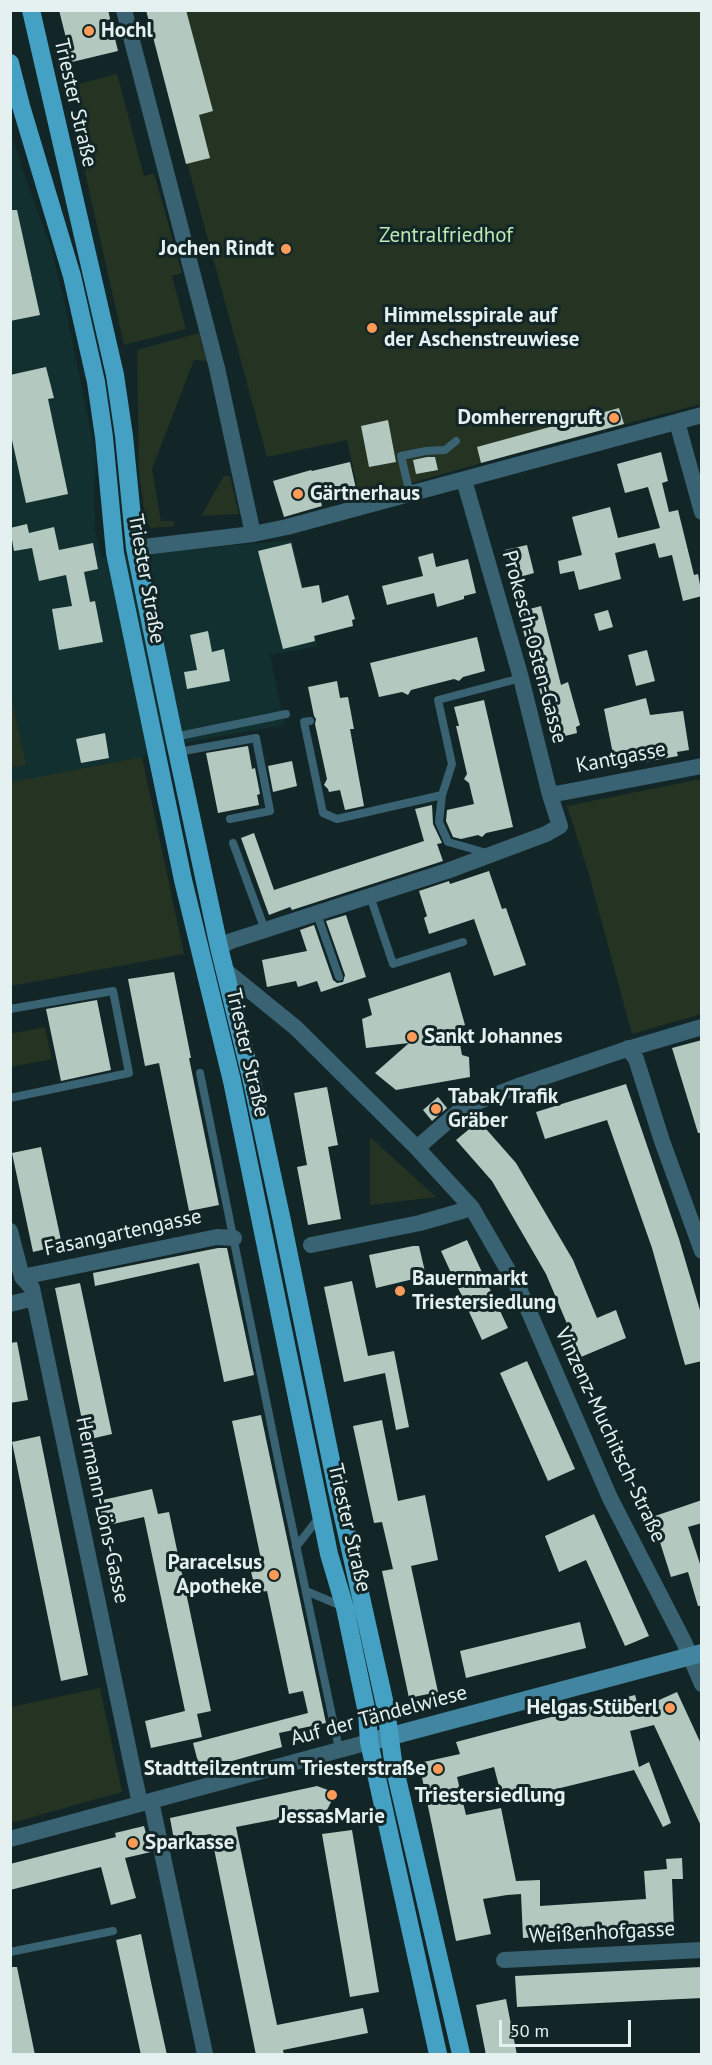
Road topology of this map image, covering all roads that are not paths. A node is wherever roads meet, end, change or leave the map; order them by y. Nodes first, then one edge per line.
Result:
1 (31, 10) edge
2 (124, 10) edge
3 (10, 63) edge
4 (702, 415) edge
5 (677, 422) junction
6 (456, 441) dead end
7 (464, 480) junction
8 (410, 495) junction
9 (702, 512) edge
10 (253, 534) junction
11 (135, 548) junction
12 (521, 678) junction
13 (286, 714) dead end
14 (310, 721) dead end
15 (176, 745) junction
16 (702, 766) edge
17 (442, 795) junction
18 (550, 795) junction
19 (230, 819) dead end
20 (233, 843) dead end
21 (493, 855) junction
22 (370, 896) junction
23 (317, 914) junction
24 (265, 930) junction
25 (463, 942) dead end
26 (219, 947) junction
27 (226, 971) junction
28 (339, 977) dead end
29 (10, 1009) edge
30 (702, 1027) edge
31 (628, 1048) junction
32 (200, 1073) dead end
33 (10, 1098) edge
34 (417, 1148) junction
35 (472, 1208) junction
36 (10, 1231) edge
37 (234, 1238) junction
38 (311, 1245) dead end
39 (702, 1251) edge
40 (22, 1277) junction
41 (34, 1298) junction
42 (10, 1304) edge
43 (321, 1515) junction
44 (296, 1547) junction
45 (306, 1591) junction
46 (345, 1608) junction
47 (696, 1655) edge
48 (702, 1683) edge
49 (391, 1737) junction
50 (369, 1742) junction
51 (339, 1749) junction
52 (146, 1802) junction
53 (10, 1839) edge
54 (113, 1931) dead end
55 (702, 1950) edge
56 (10, 1952) edge
57 (504, 1960) dead end
58 (205, 2055) edge
59 (438, 2055) edge
60 (461, 2055) edge

1 - 11 main road, Triester Straße
2 - 10 street
3 - 43 main road, Triester Straße
4 - 5 street
5 - 7 street
5 - 9 street
6 - 8 lane
7 - 8 street
7 - 12 street, Prokesch-Osten-Gasse
8 - 10 street
10 - 11 street
11 - 15 main road, Triester Straße
12 - 17 lane
12 - 18 street, Prokesch-Osten-Gasse
13 - 15 lane
14 - 17 lane
15 - 19 lane
15 - 26 main road, Triester Straße
16 - 18 street, Kantgasse
17 - 21 lane
18 - 21 street, Prokesch-Osten-Gasse
20 - 24 lane
21 - 22 street
22 - 23 street
22 - 25 lane
23 - 24 street
23 - 28 lane
24 - 26 street
26 - 27 main road, Triester Straße
27 - 34 street, Vinzenz-Muchitsch-Straße
27 - 49 main road, Triester Straße
29 - 33 lane
30 - 31 street
31 - 34 street
31 - 39 street
32 - 37 lane
34 - 35 street, Vinzenz-Muchitsch-Straße
35 - 38 street
35 - 47 street, Vinzenz-Muchitsch-Straße
36 - 40 street, Hermann-Löns-Gasse
37 - 40 street, Fasangartengasse
37 - 44 lane
40 - 41 street, Hermann-Löns-Gasse
41 - 42 street
41 - 52 street, Hermann-Löns-Gasse
43 - 44 lane
43 - 46 main road, Triester Straße
44 - 45 lane
45 - 46 lane
45 - 51 lane
46 - 50 main road, Triester Straße
47 - 48 street, Vinzenz-Muchitsch-Straße
47 - 49 main road, Auf der Tändelwiese
49 - 50 main road, Auf der Tändelwiese
49 - 60 main road, Triester Straße
50 - 51 street, Auf der Tändelwiese
50 - 59 main road, Triester Straße
51 - 52 street, Auf der Tändelwiese
52 - 53 street, Auf der Tändelwiese
52 - 58 street, Hermann-Löns-Gasse
54 - 56 lane
55 - 57 street, Weißenhofgasse

